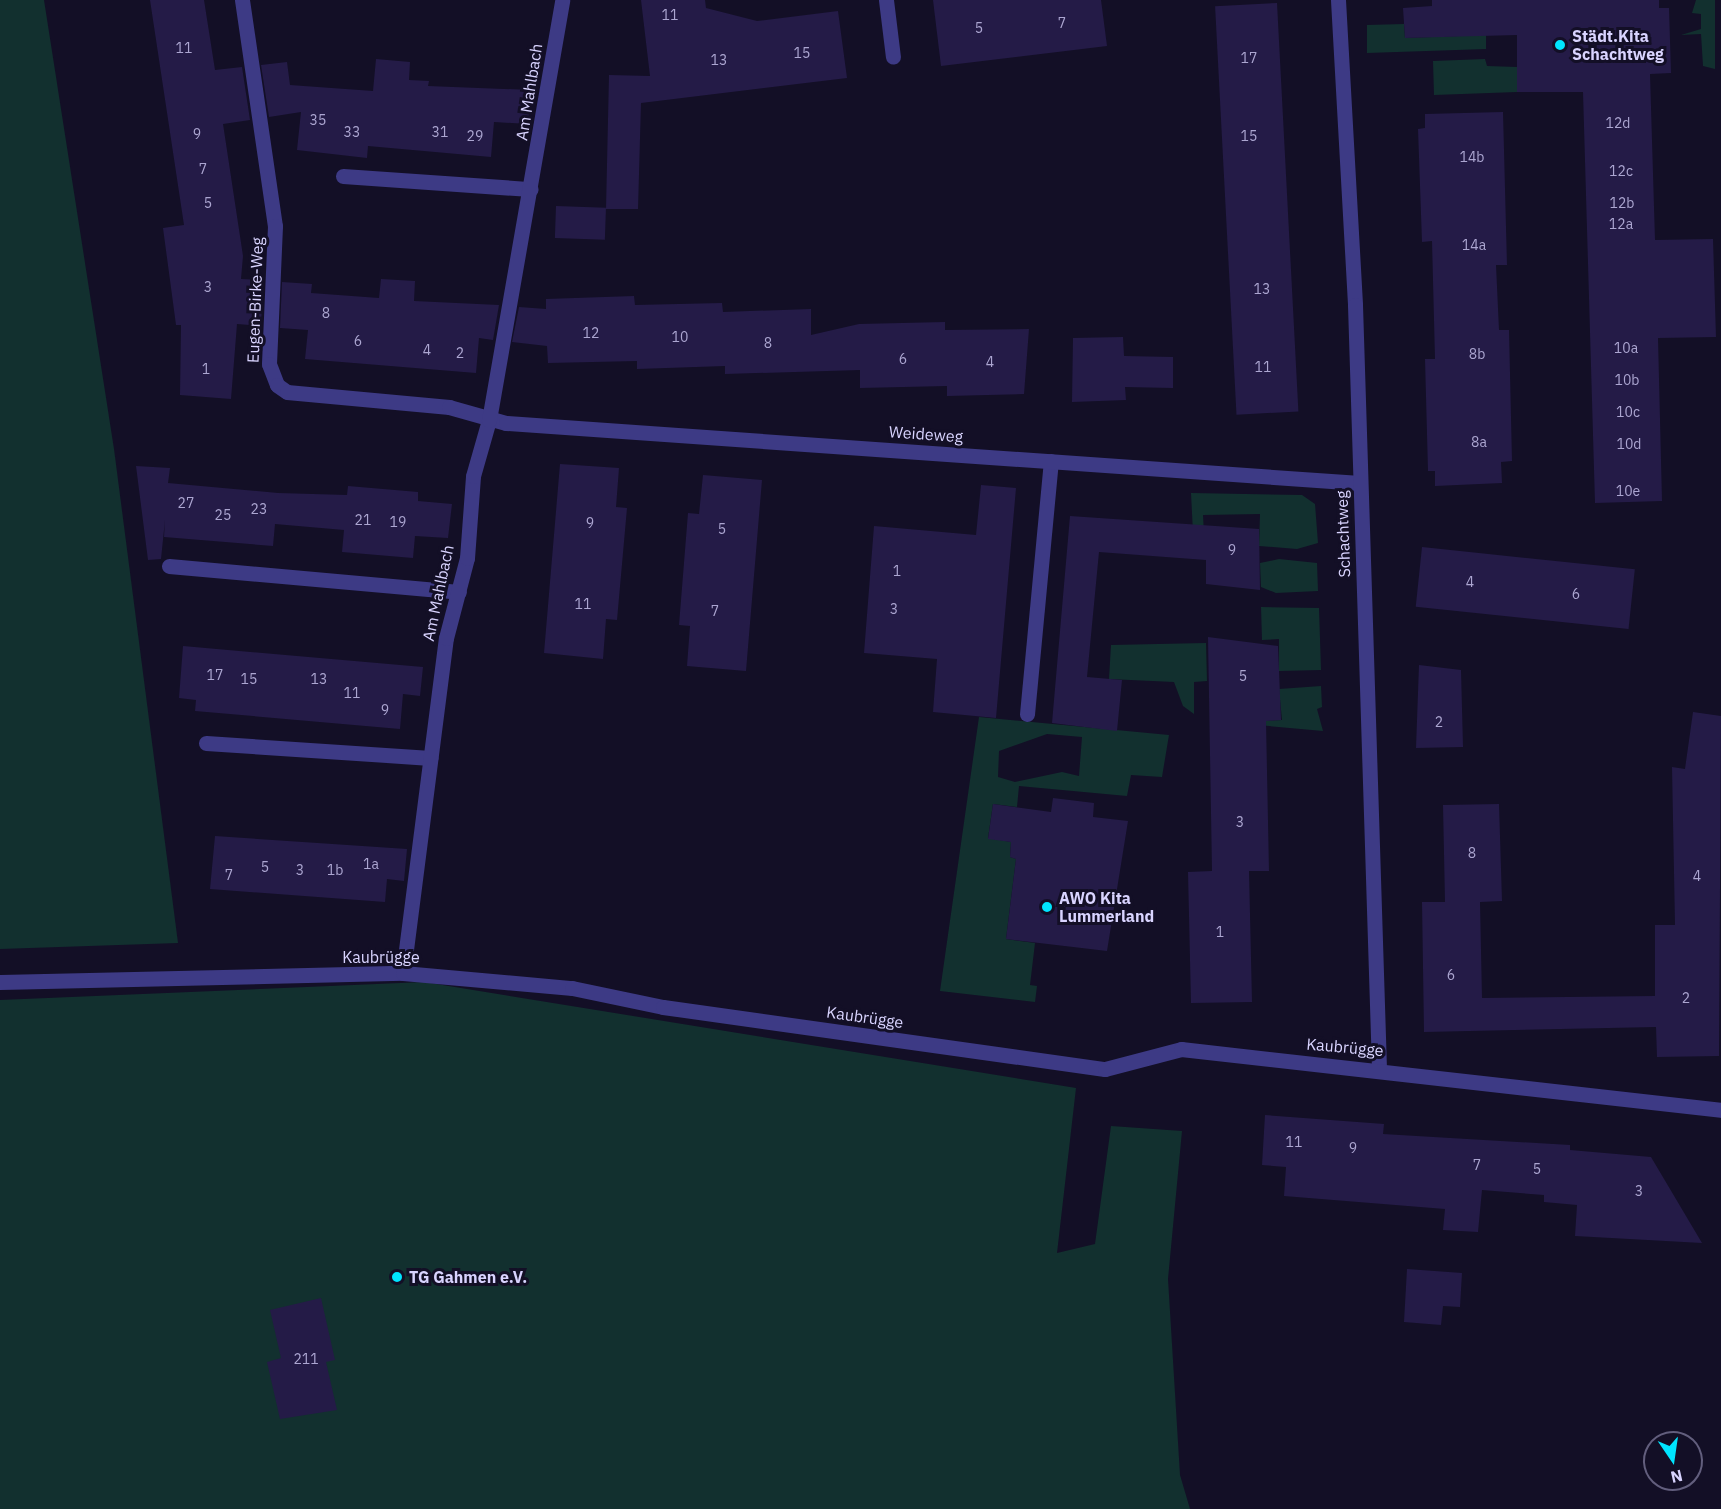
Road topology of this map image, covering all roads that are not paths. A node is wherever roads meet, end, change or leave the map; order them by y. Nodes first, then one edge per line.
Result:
1 (242, 0) edge
2 (562, 0) edge
3 (886, 0) edge
4 (1338, 0) edge
5 (893, 57) dead end
6 (343, 176) dead end
7 (531, 189) junction
8 (489, 420) junction
9 (1050, 461) junction
10 (1360, 483) junction
11 (169, 566) dead end
12 (459, 592) junction
13 (1027, 714) dead end
14 (206, 743) dead end
15 (430, 758) junction
16 (403, 974) junction
17 (0, 982) edge
18 (1379, 1068) junction
19 (1721, 1110) edge

1 - 8 street, Eugen-Birke-Weg
2 - 7 street, Am Mahlbach
3 - 5 street
4 - 10 street, Schachtweg
6 - 7 street
7 - 8 street, Am Mahlbach
8 - 9 street, Weideweg
8 - 12 street, Am Mahlbach
9 - 10 street, Weideweg
9 - 13 street
10 - 18 street, Schachtweg
11 - 12 street
12 - 15 street, Am Mahlbach
14 - 15 street
15 - 16 street, Am Mahlbach
16 - 17 street, Kaubrügge
16 - 18 street, Kaubrügge
18 - 19 street, Kaubrügge

